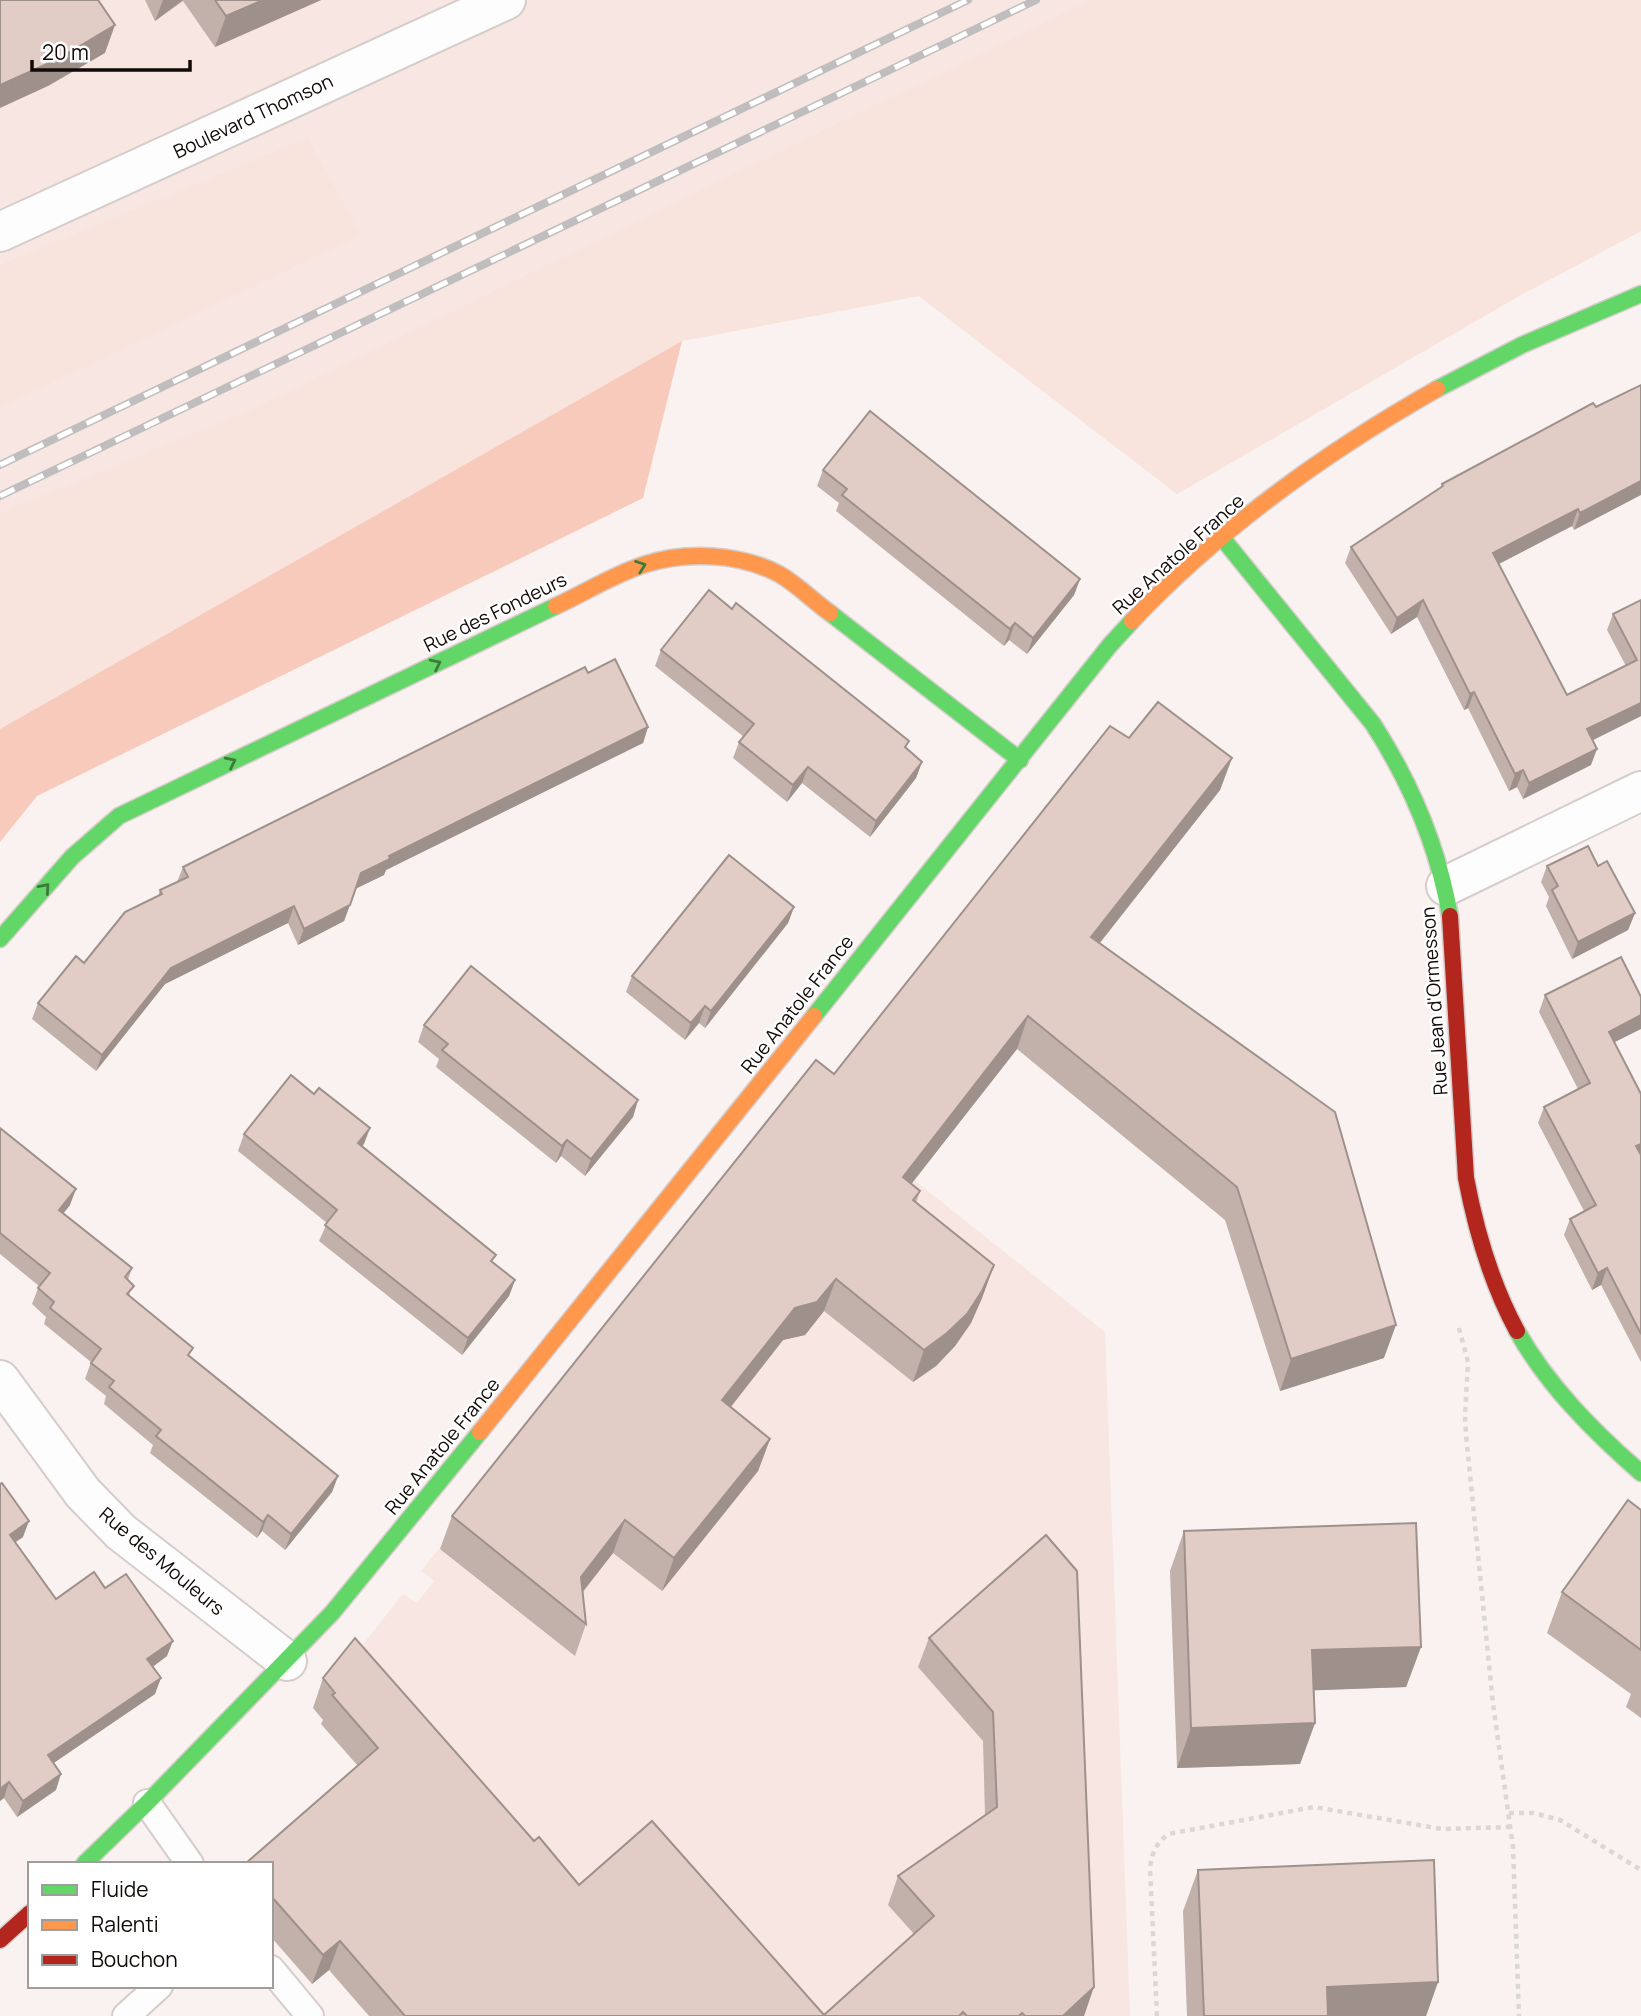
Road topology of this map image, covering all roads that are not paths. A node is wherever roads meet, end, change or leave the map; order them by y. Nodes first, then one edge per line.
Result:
1 (506, 0) edge
2 (0, 232) edge
3 (1641, 294) edge
4 (1223, 539) junction
5 (1020, 761) junction
6 (1641, 791) edge
7 (1446, 886) junction
8 (0, 939) edge
9 (0, 1380) edge
10 (1641, 1473) edge
11 (286, 1661) junction
12 (147, 1803) junction
13 (86, 1862) edge
14 (189, 1862) edge
15 (28, 1915) edge
16 (0, 1940) edge
17 (273, 1971) edge
18 (157, 1988) edge
19 (126, 2016) edge
20 (310, 2016) edge

1 - 2 street, Boulevard Thomson
3 - 4 street, Rue Anatole France
4 - 5 street, Rue Anatole France
4 - 7 street, Rue Jean d'Ormesson
8 -> 5 street, Rue des Fondeurs
5 - 11 street, Rue Anatole France
6 - 7 street
7 - 10 street, Rue Jean d'Ormesson
9 - 11 street, Rue des Mouleurs
11 - 12 street, Rue Anatole France
12 - 13 street, Rue Anatole France
12 - 14 lane
15 - 16 street
17 - 20 lane
18 - 19 lane

